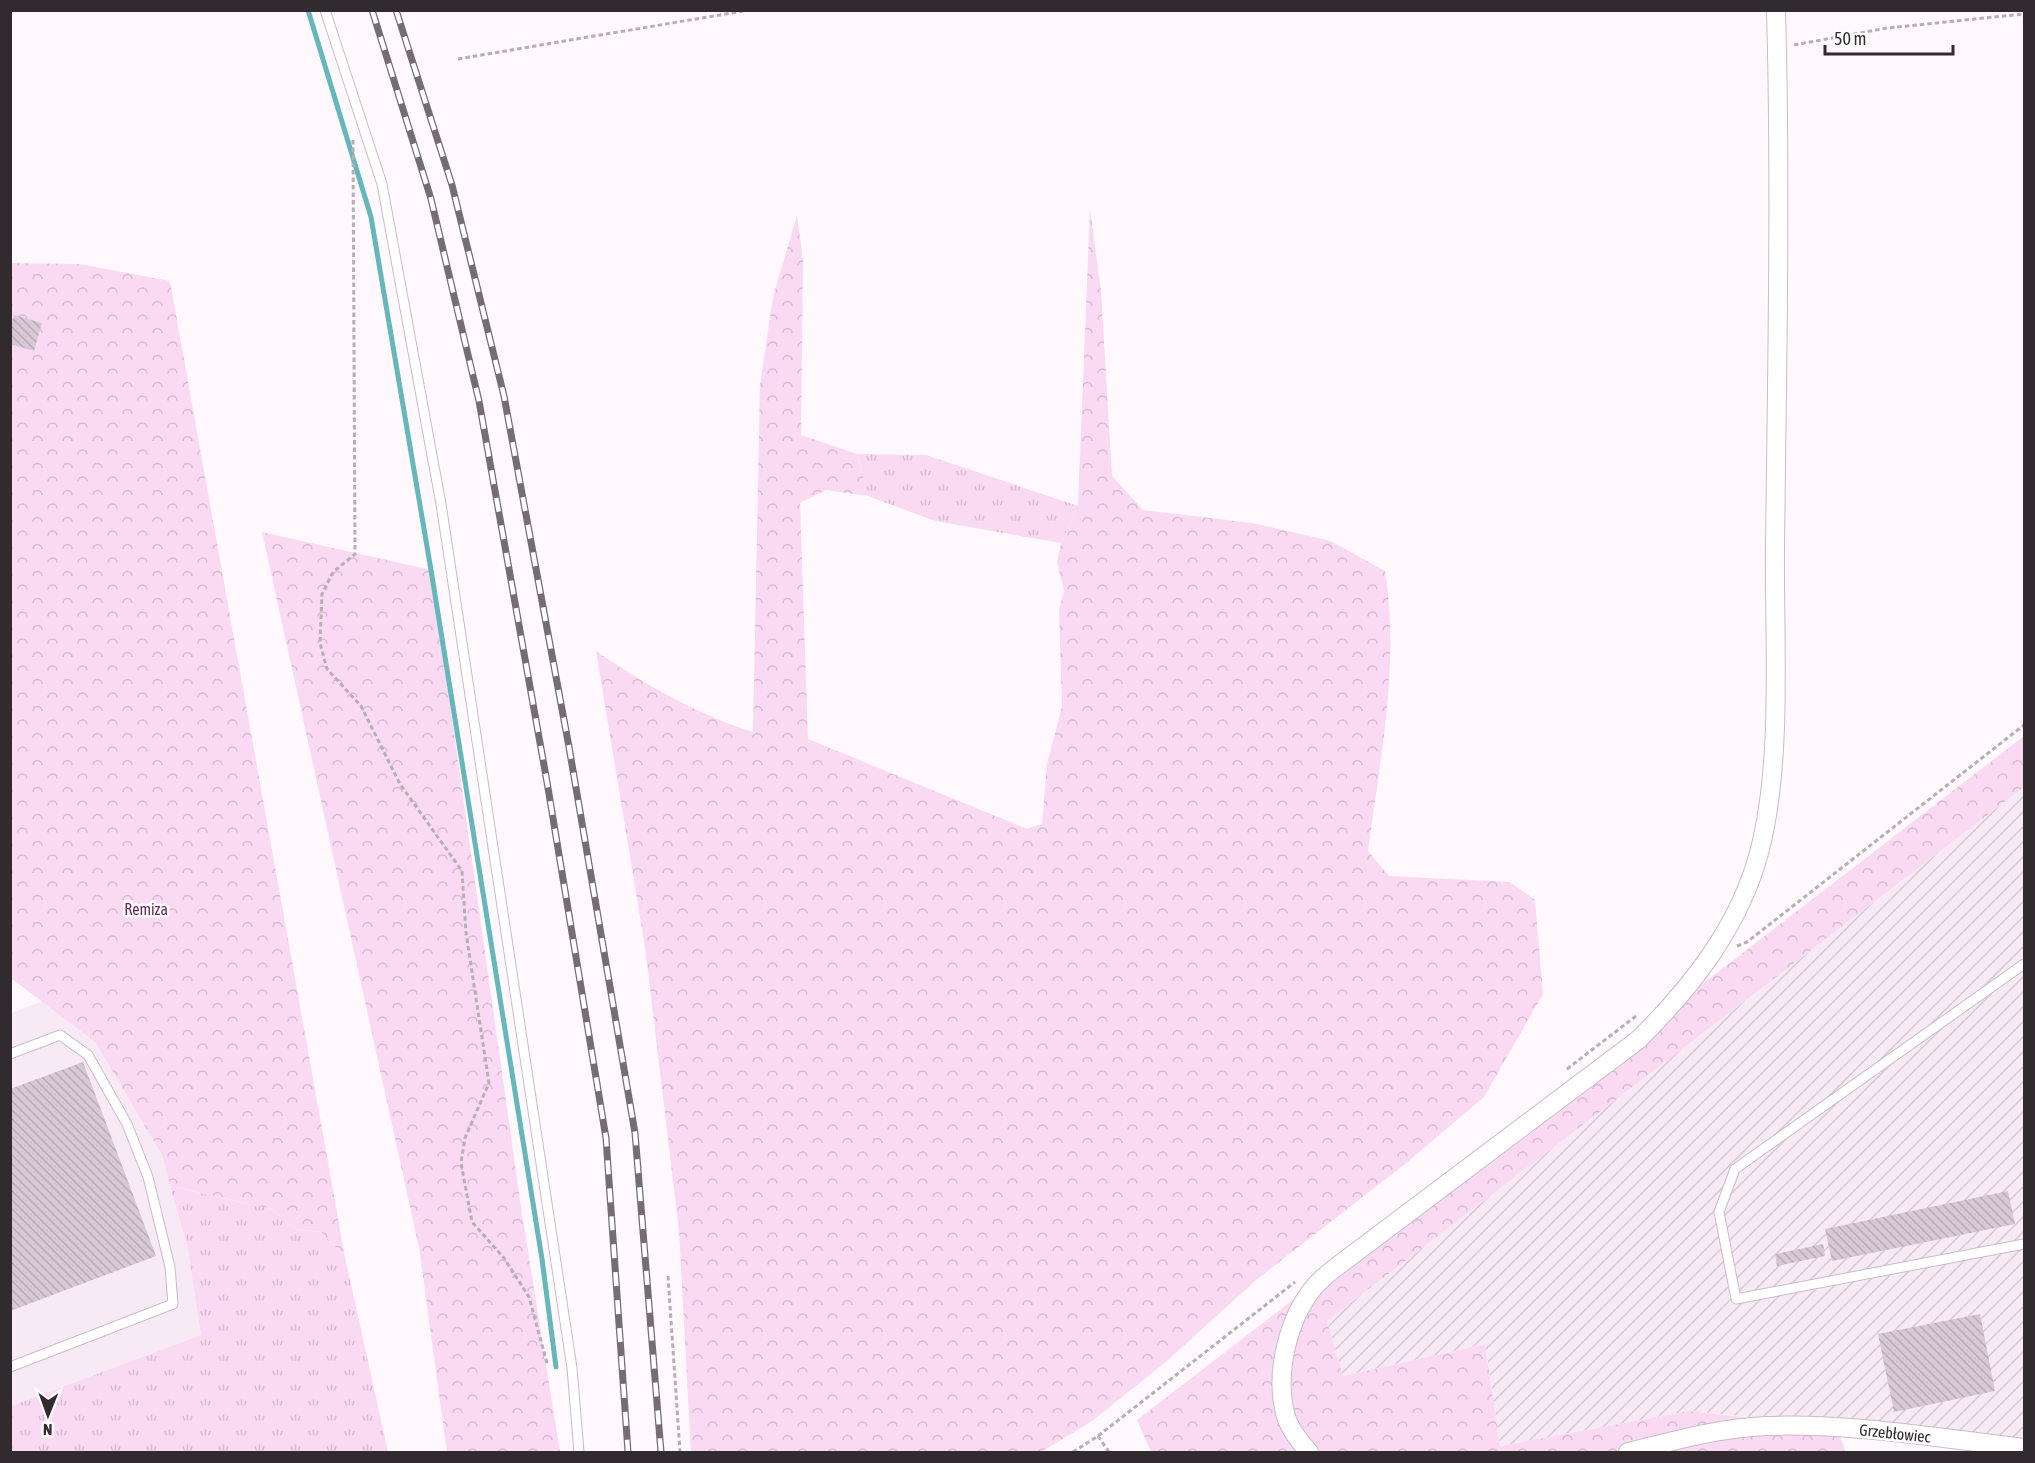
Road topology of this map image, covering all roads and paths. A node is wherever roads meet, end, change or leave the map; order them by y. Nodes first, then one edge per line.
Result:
1 (325, 10) edge
2 (749, 10) edge
3 (1776, 10) edge
4 (2025, 14) edge
5 (1777, 46) junction
6 (458, 58) dead end
7 (353, 132) dead end
8 (2025, 725) edge
9 (1747, 942) dead end
10 (2025, 964) edge
11 (10, 1054) edge
12 (2025, 1244) edge
13 (668, 1276) dead end
14 (547, 1363) dead end
15 (10, 1367) edge
16 (1098, 1437) dead end
17 (2025, 1448) edge
18 (579, 1452) edge
19 (680, 1452) edge
20 (1109, 1452) edge
21 (1309, 1452) edge
22 (1628, 1452) edge

1 - 18 lane
2 - 6 path
3 - 5 street
4 - 5 path
5 - 21 street
7 - 14 path
8 - 9 path
10 - 12 lane
11 - 15 lane
13 - 19 path
16 - 20 path
17 - 22 street, Grzebłowiec

